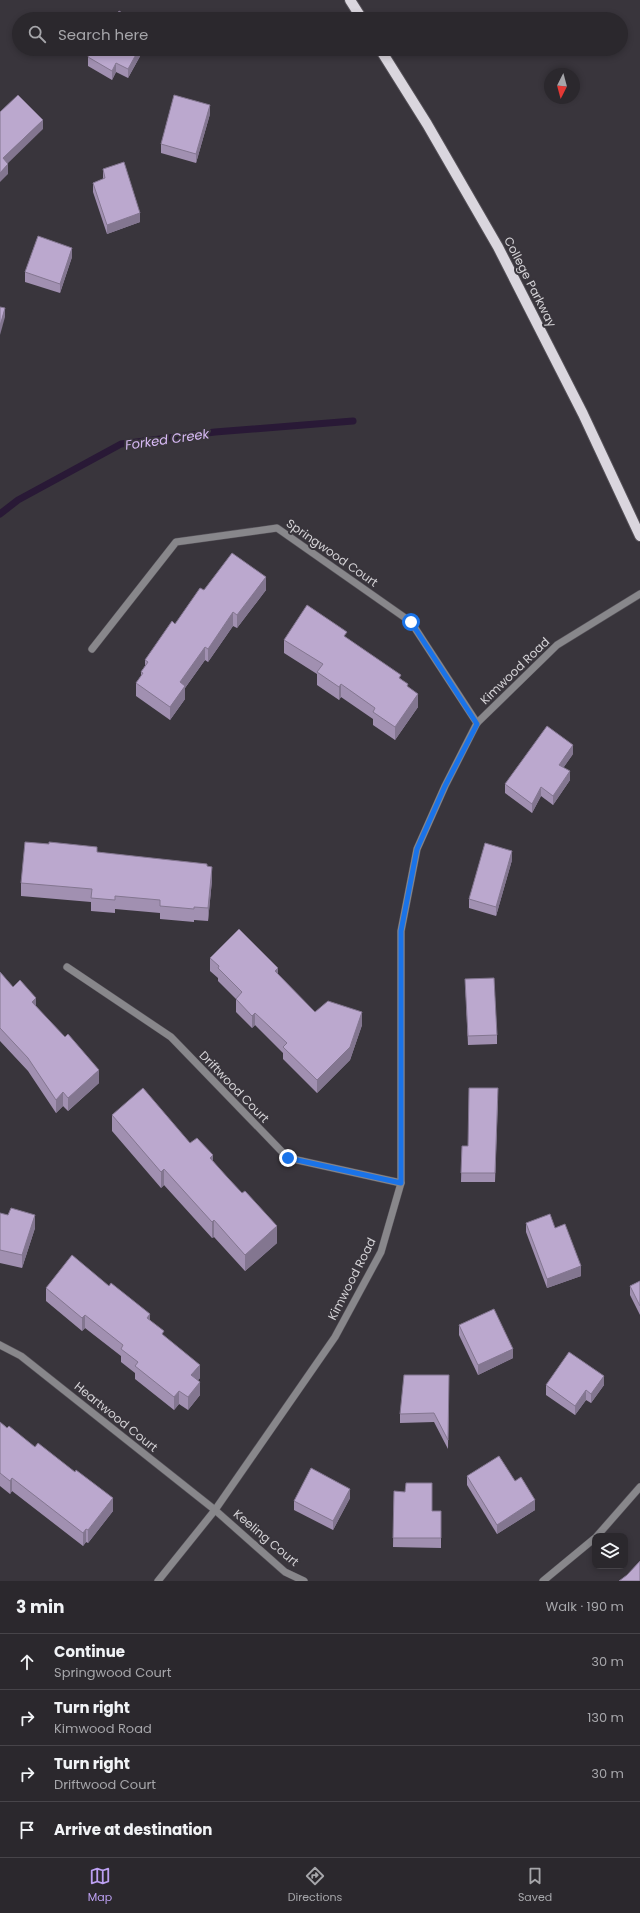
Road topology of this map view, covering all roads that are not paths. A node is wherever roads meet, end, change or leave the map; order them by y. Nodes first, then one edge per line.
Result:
1 (350, 0) edge
2 (358, 12) edge
3 (384, 56) edge
4 (640, 536) edge
5 (640, 594) edge
6 (92, 650) dead end
7 (477, 724) junction
8 (68, 967) dead end
9 (401, 1183) junction
10 (0, 1345) edge
11 (640, 1487) edge
12 (215, 1510) junction
13 (600, 1533) edge
14 (592, 1540) edge
15 (158, 1581) edge
16 (304, 1581) edge
17 (543, 1581) edge

1 - 2 main road
3 - 4 main road, College Parkway
5 - 7 street, Kimwood Road
6 - 7 street, Springwood Court
7 - 9 street, Kimwood Road
8 - 9 street, Driftwood Court
9 - 12 street, Kimwood Road
10 - 12 street, Heartwood Court
11 - 13 street
12 - 15 street, Kimwood Road
12 - 16 street, Keeling Court
14 - 17 street

